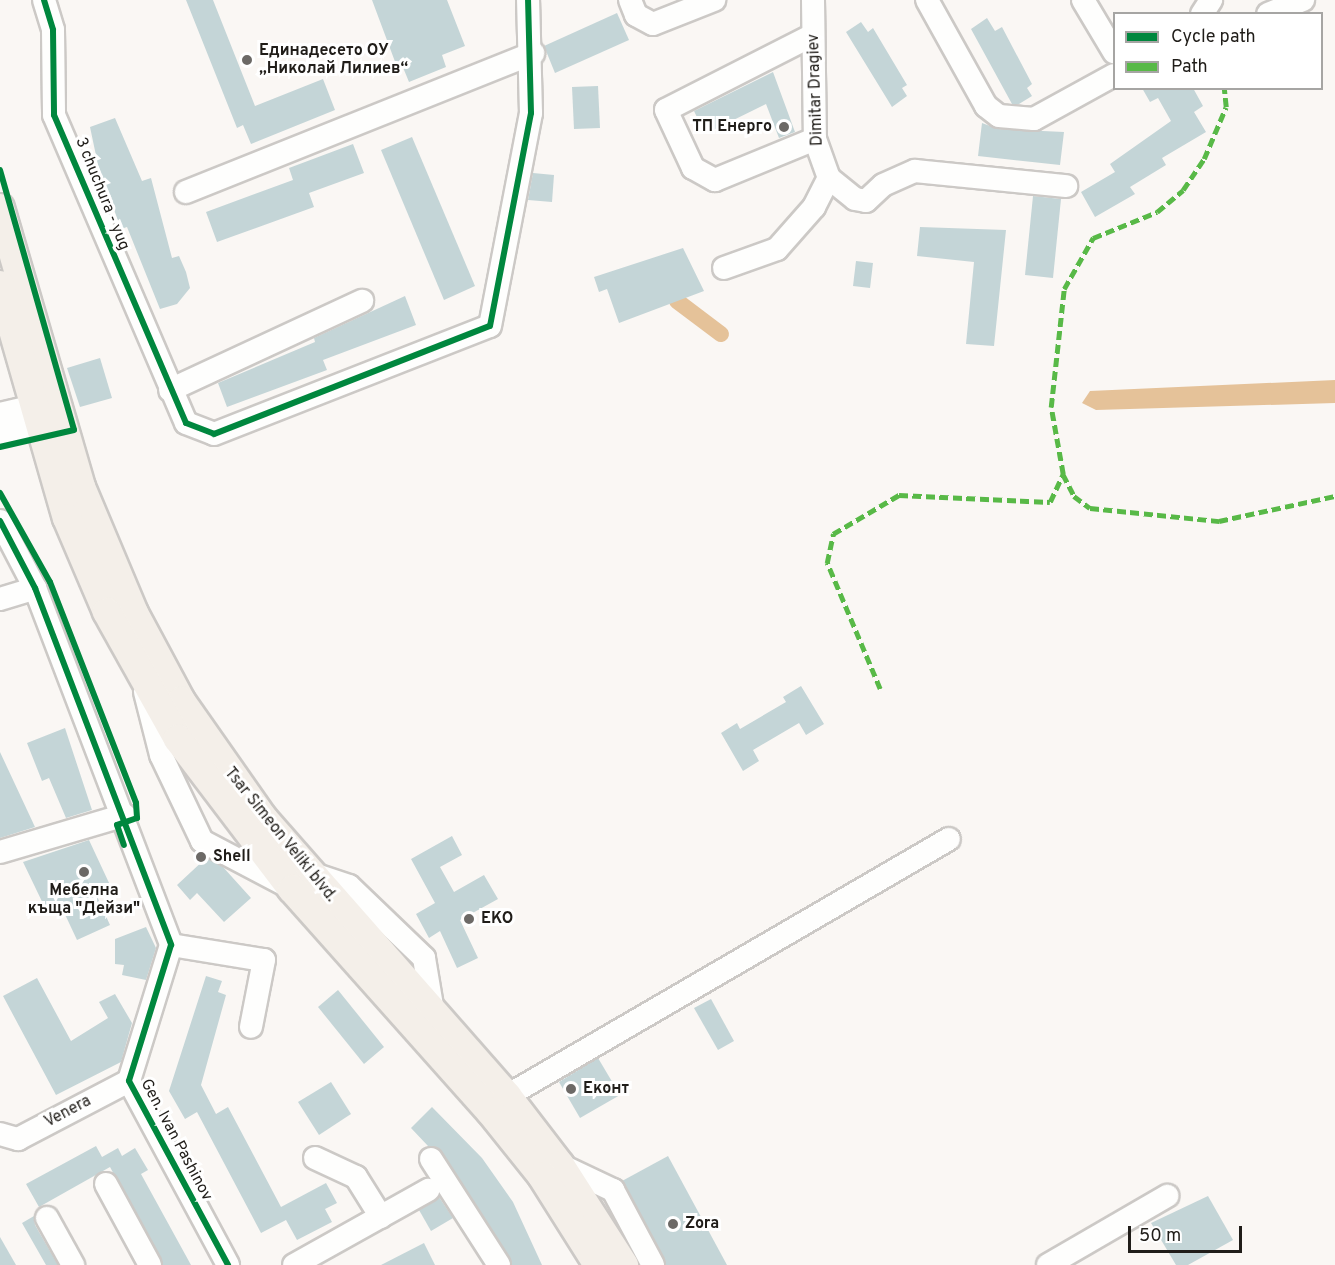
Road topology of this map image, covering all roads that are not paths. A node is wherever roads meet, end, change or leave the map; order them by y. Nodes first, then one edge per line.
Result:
1 (44, 0) edge
2 (528, 0) edge
3 (630, 0) edge
4 (714, 0) edge
5 (927, 0) edge
6 (1083, 0) edge
7 (1303, 0) edge
8 (816, 1) edge
9 (1273, 12) edge
10 (813, 35) junction
11 (1113, 50) edge
12 (534, 53) junction
13 (1113, 76) edge
14 (815, 139) junction
15 (828, 178) junction
16 (1066, 186) dead end
17 (186, 192) dead end
18 (0, 208) edge
19 (724, 268) dead end
20 (0, 285) edge
21 (362, 301) dead end
22 (170, 390) junction
23 (0, 414) edge
24 (46, 414) junction
25 (0, 434) edge
26 (3, 534) edge
27 (35, 588) junction
28 (0, 599) edge
29 (142, 679) junction
30 (124, 815) junction
31 (949, 839) dead end
32 (0, 852) edge
33 (301, 881) junction
34 (171, 945) junction
35 (251, 1026) dead end
36 (129, 1081) junction
37 (507, 1096) junction
38 (3, 1136) edge
39 (315, 1158) dead end
40 (431, 1159) dead end
41 (560, 1165) junction
42 (106, 1184) dead end
43 (428, 1190) dead end
44 (1167, 1196) dead end
45 (381, 1217) junction
46 (47, 1218) dead end
47 (141, 1262) edge
48 (73, 1265) edge
49 (228, 1265) edge
50 (294, 1265) edge
51 (499, 1265) edge
52 (598, 1265) edge
53 (624, 1265) edge
54 (653, 1265) edge
55 (1048, 1265) edge

1 - 22 street, 3 chuchura - yug
2 - 12 street
3 - 4 street
5 - 13 street
6 - 11 street
7 - 9 street
8 - 10 street, Dimitar Dragiev
10 - 14 street, Dimitar Dragiev
10 - 14 street
12 - 17 street
12 - 22 street, 3 chuchura - yug
14 - 15 street, Dimitar Dragiev
15 - 16 street
15 - 19 street
18 - 24 main road, Tsar Simeon Veliki blvd.
20 - 24 main road, Tsar Simeon Veliki blvd.
21 - 22 street
23 - 24 street
24 - 25 street
24 - 29 main road, Tsar Simeon Veliki blvd.
24 - 33 main road, Tsar Simeon Veliki blvd.
26 - 27 street
27 - 28 street
27 - 30 street
29 - 33 main road, Tsar Simeon Veliki blvd.
29 - 33 street
30 - 32 street
30 - 34 street
31 - 37 street
33 - 37 main road, Tsar Simeon Veliki blvd.
33 - 52 main road, Tsar Simeon Veliki blvd.
34 - 35 street
34 - 36 street, Gen. Ivan Pashinov
36 - 38 street, Venera
36 - 49 street, Gen. Ivan Pashinov
37 - 41 main road, Tsar Simeon Veliki blvd.
39 - 45 street
40 - 51 street
41 - 53 main road, Tsar Simeon Veliki blvd.
41 - 54 street
42 - 47 street
43 - 45 street
44 - 55 street
45 - 50 street
46 - 48 street

